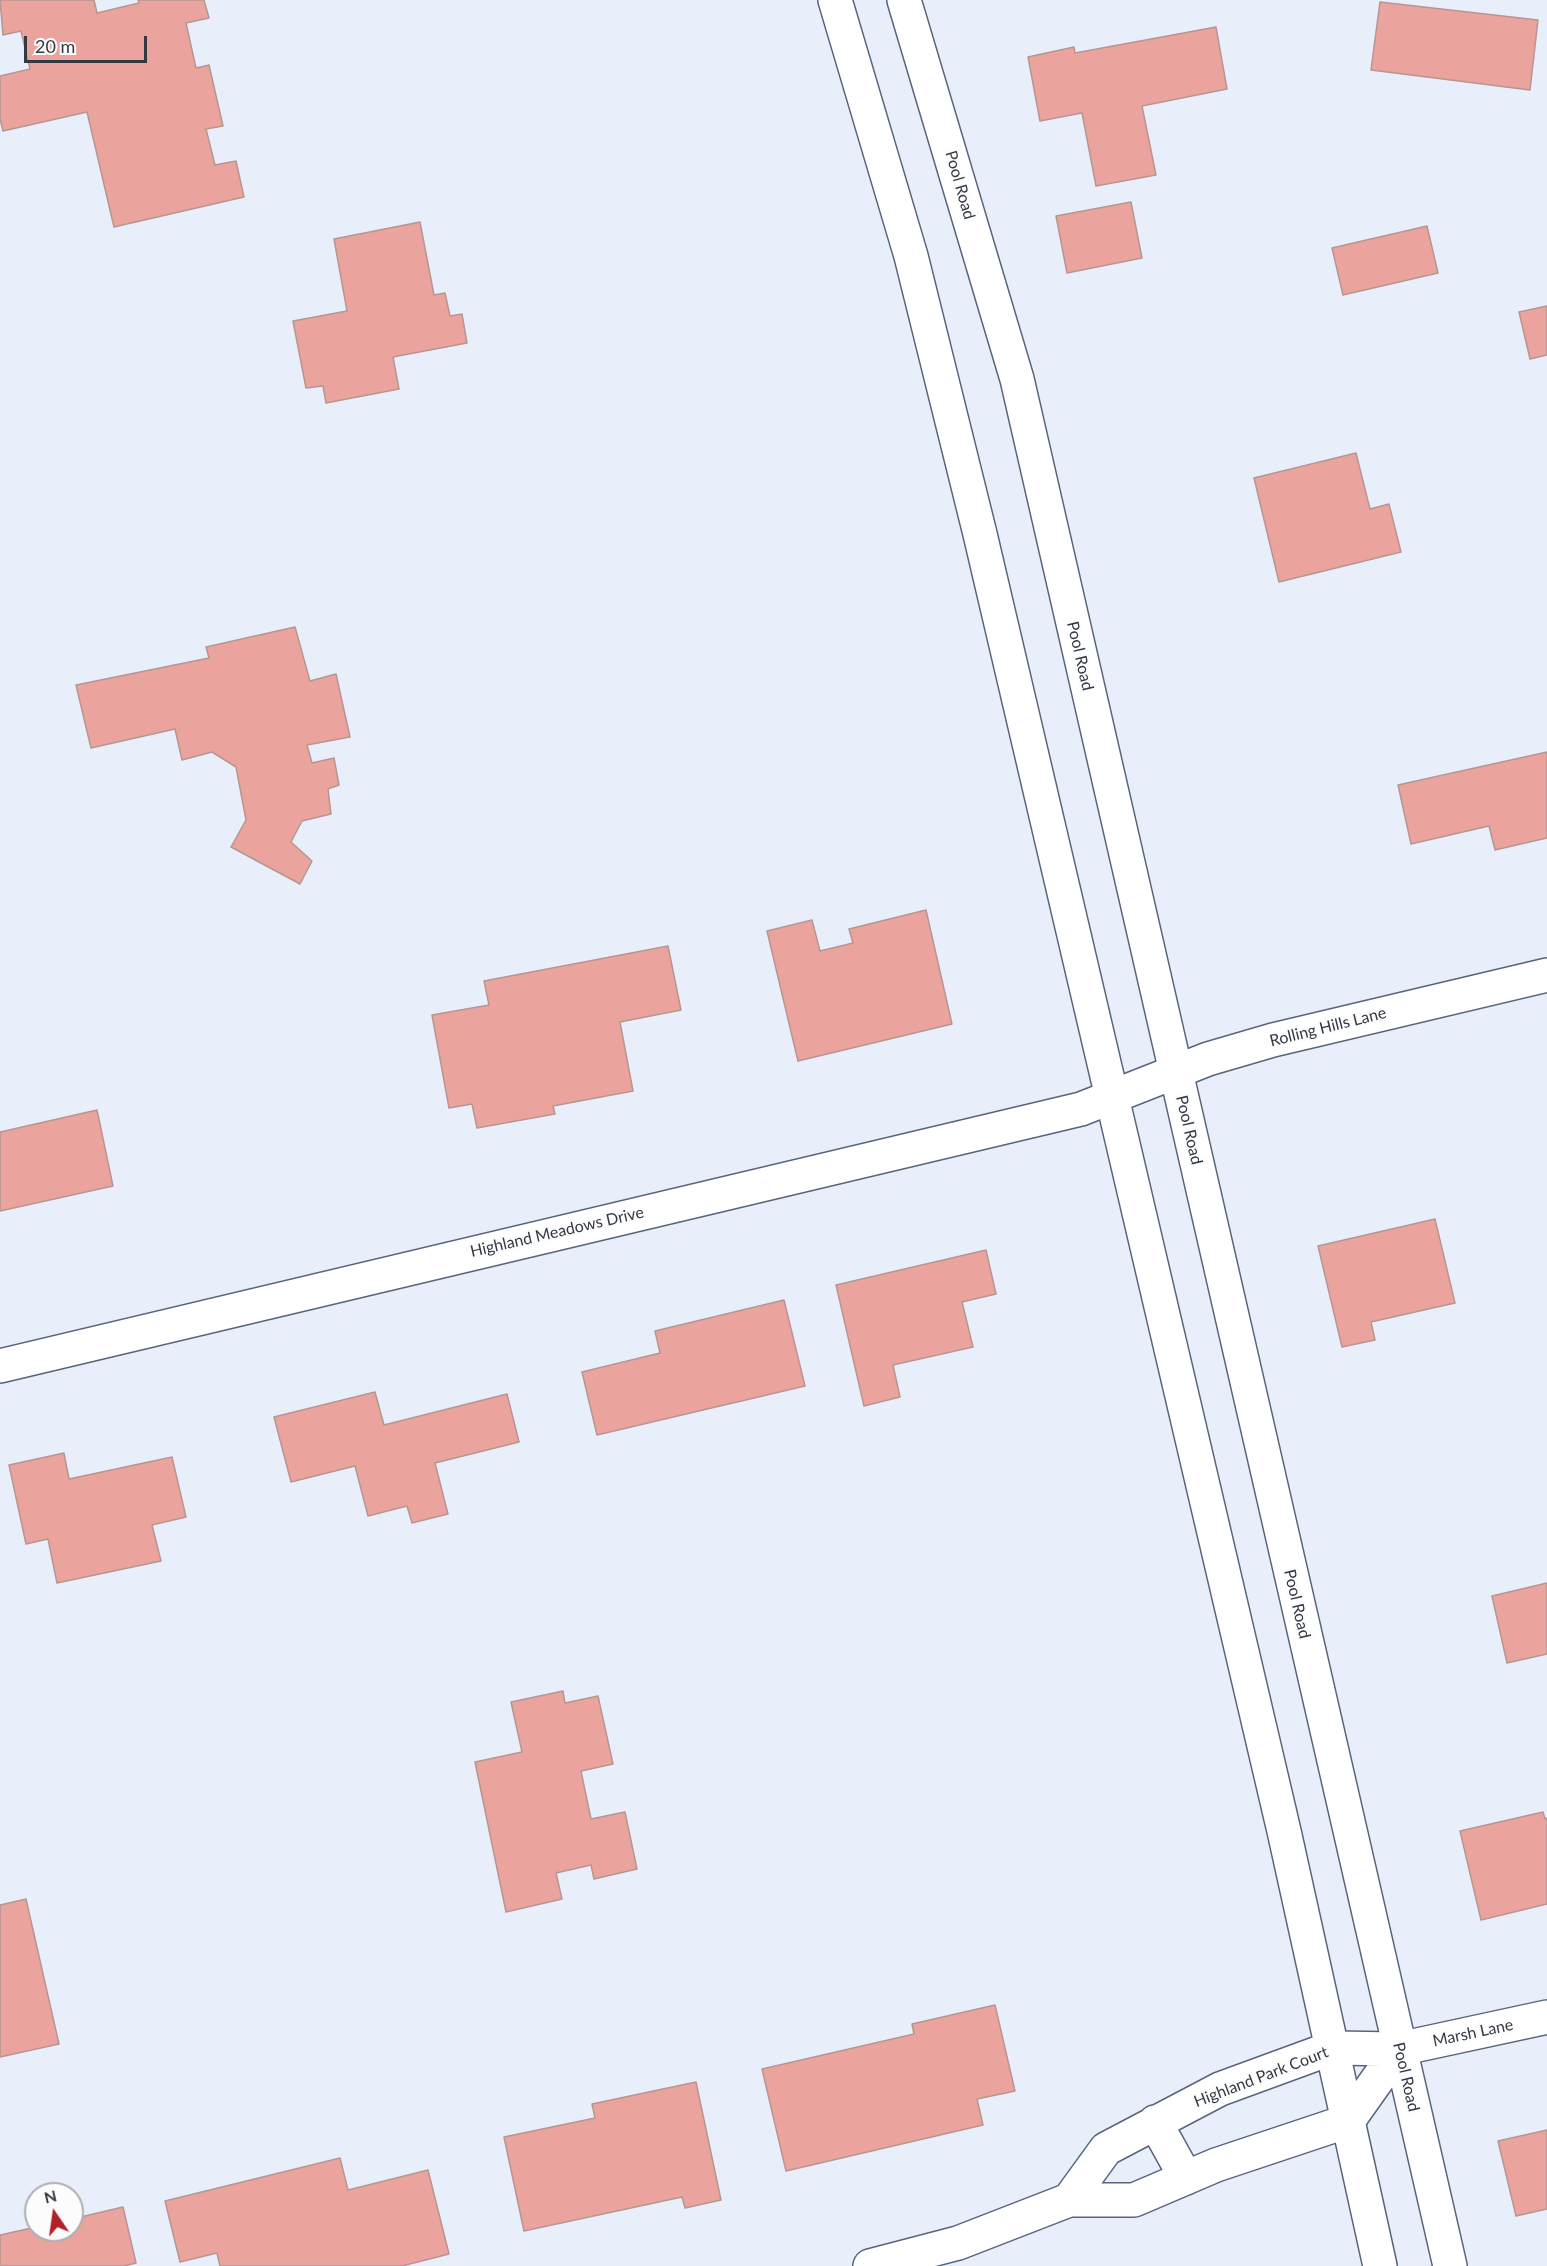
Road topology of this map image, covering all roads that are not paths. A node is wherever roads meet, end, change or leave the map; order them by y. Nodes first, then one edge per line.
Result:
1 (835, 0) edge
2 (903, 0) edge
3 (1547, 975) edge
4 (1175, 1071) junction
5 (1114, 1096) junction
6 (0, 1366) edge
7 (1547, 2018) edge
8 (1332, 2048) junction
9 (1399, 2049) junction
10 (1348, 2121) junction
11 (1155, 2122) junction
12 (1186, 2178) junction
13 (1069, 2200) junction
14 (870, 2266) edge
15 (1380, 2266) edge
16 (1450, 2266) edge

1 - 5 main road
2 - 4 main road, Pool Road
3 - 4 main road, Rolling Hills Lane
4 - 5 main road, Rolling Hills Lane
4 - 9 main road, Pool Road
5 - 6 main road, Highland Meadows Drive
5 - 8 main road
7 - 9 main road, Marsh Lane
8 - 9 main road, Highland Park Court
8 - 10 main road
8 - 11 main road, Highland Park Court
9 - 10 main road
9 - 16 main road, Pool Road
10 - 12 main road
10 - 15 main road
11 - 12 main road
11 - 13 main road, Highland Park Court
12 - 13 main road
13 - 14 main road

